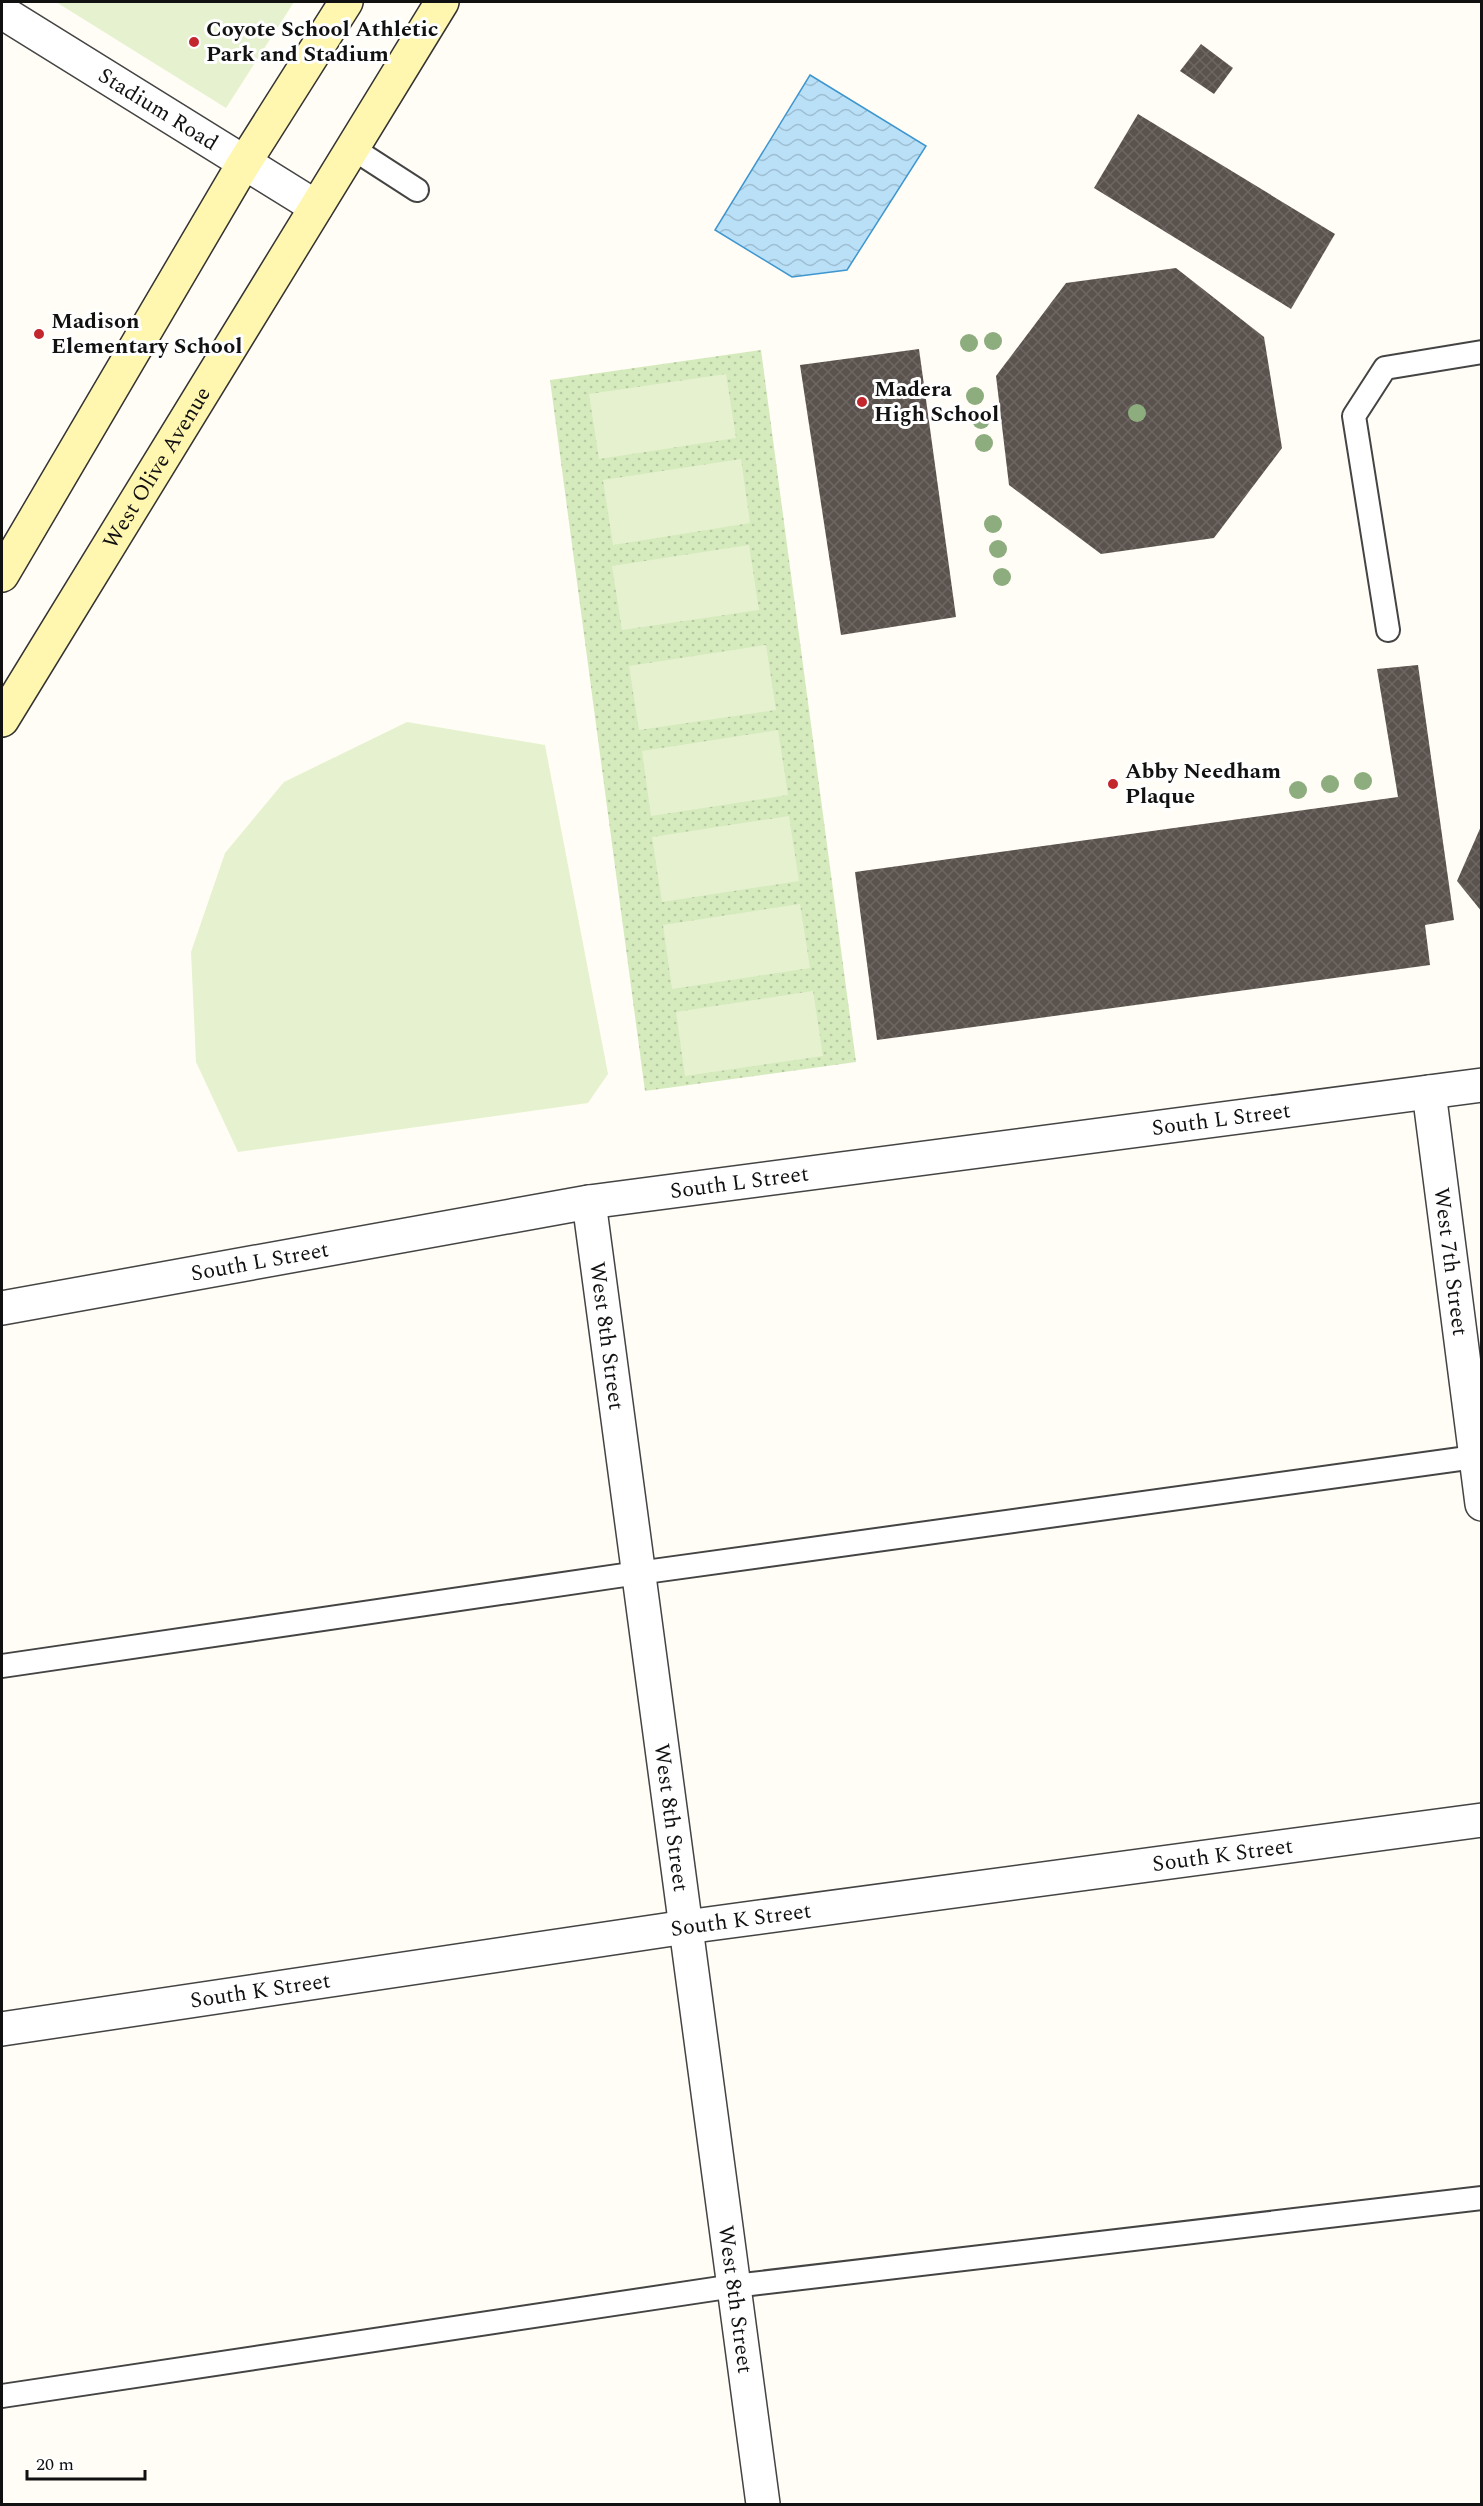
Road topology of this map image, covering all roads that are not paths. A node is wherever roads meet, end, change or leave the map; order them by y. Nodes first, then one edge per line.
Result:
1 (346, 2) edge
2 (442, 2) edge
3 (2, 12) edge
4 (352, 148) junction
5 (245, 163) junction
6 (417, 190) dead end
7 (316, 207) junction
8 (1482, 352) edge
9 (2, 575) edge
10 (1388, 630) dead end
11 (2, 720) edge
12 (1482, 1084) edge
13 (1429, 1092) junction
14 (589, 1202) junction
15 (2, 1308) edge
16 (1479, 1457) edge
17 (1482, 1504) edge
18 (638, 1573) junction
19 (2, 1666) edge
20 (1482, 1821) edge
21 (686, 1927) junction
22 (2, 2029) edge
23 (1482, 2198) edge
24 (734, 2286) junction
25 (2, 2396) edge
26 (763, 2505) edge

1 - 5 main road
2 - 4 main road, West Olive Avenue
3 - 5 street, Stadium Road
4 - 6 lane
4 - 7 main road, West Olive Avenue
5 - 7 street, Stadium Road
5 - 9 main road
7 - 11 main road, West Olive Avenue
8 - 10 lane
12 - 13 street, South L Street
13 - 14 street, South L Street
13 - 16 street, West 7th Street
14 - 15 street, South L Street
14 - 18 street, West 8th Street
16 - 17 street, West 7th Street
16 - 18 lane
18 - 19 lane
18 - 21 street, West 8th Street
20 - 21 street, South K Street
21 - 22 street, South K Street
21 - 24 street, West 8th Street
23 - 24 lane
24 - 25 lane
24 - 26 street, West 8th Street

